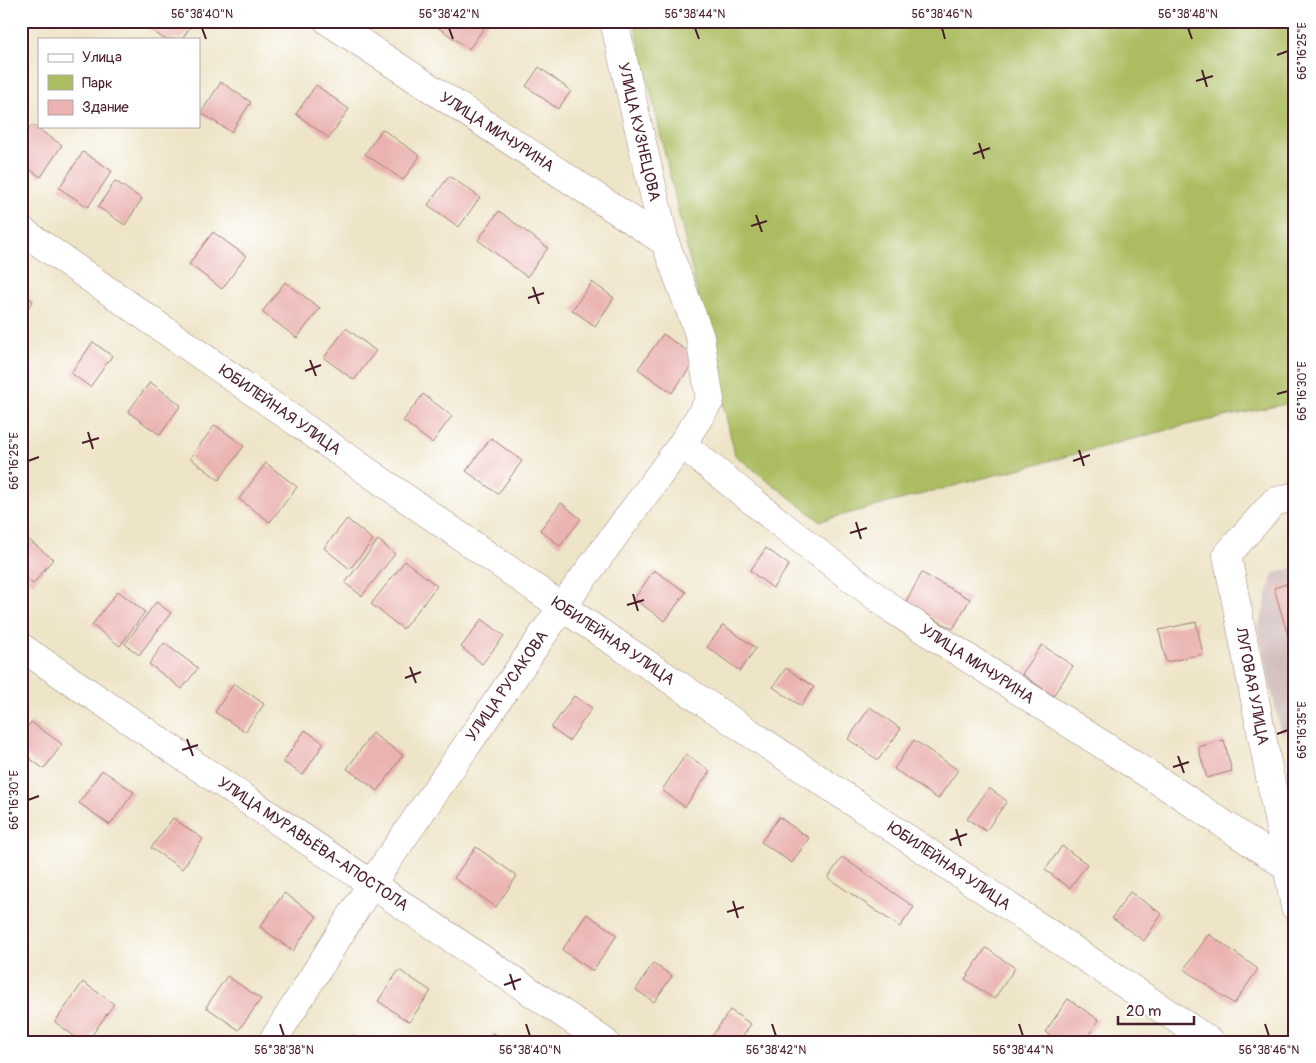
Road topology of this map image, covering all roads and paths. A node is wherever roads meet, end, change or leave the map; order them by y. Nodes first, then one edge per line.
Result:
1 (328, 21) edge
2 (614, 21) edge
3 (21, 230) edge
4 (665, 242) junction
5 (682, 444) junction
6 (1295, 496) edge
7 (562, 607) junction
8 (21, 647) edge
9 (1286, 866) junction
10 (372, 883) junction
11 (1295, 907) edge
12 (272, 1042) edge
13 (605, 1042) edge
14 (1211, 1042) edge

1 - 4 street, УЛИЦА МИЧУРИНА
2 - 4 street, УЛИЦА КУЗНЕЦОВА
3 - 7 street, ЮБИЛЕЙНАЯ УЛИЦА
4 - 5 street, УЛИЦА РУСАКОВА
5 - 7 street, УЛИЦА РУСАКОВА
5 - 9 street, УЛИЦА МИЧУРИНА
6 - 9 street, ЛУГОВАЯ УЛИЦА
7 - 10 street, УЛИЦА РУСАКОВА
7 - 14 street, ЮБИЛЕЙНАЯ УЛИЦА
8 - 10 street, УЛИЦА МУРАВЬЁВА-АПОСТОЛА
9 - 11 street, ЛУГОВАЯ УЛИЦА
10 - 12 street, УЛИЦА РУСАКОВА
10 - 13 street, УЛИЦА МУРАВЬЁВА-АПОСТОЛА

